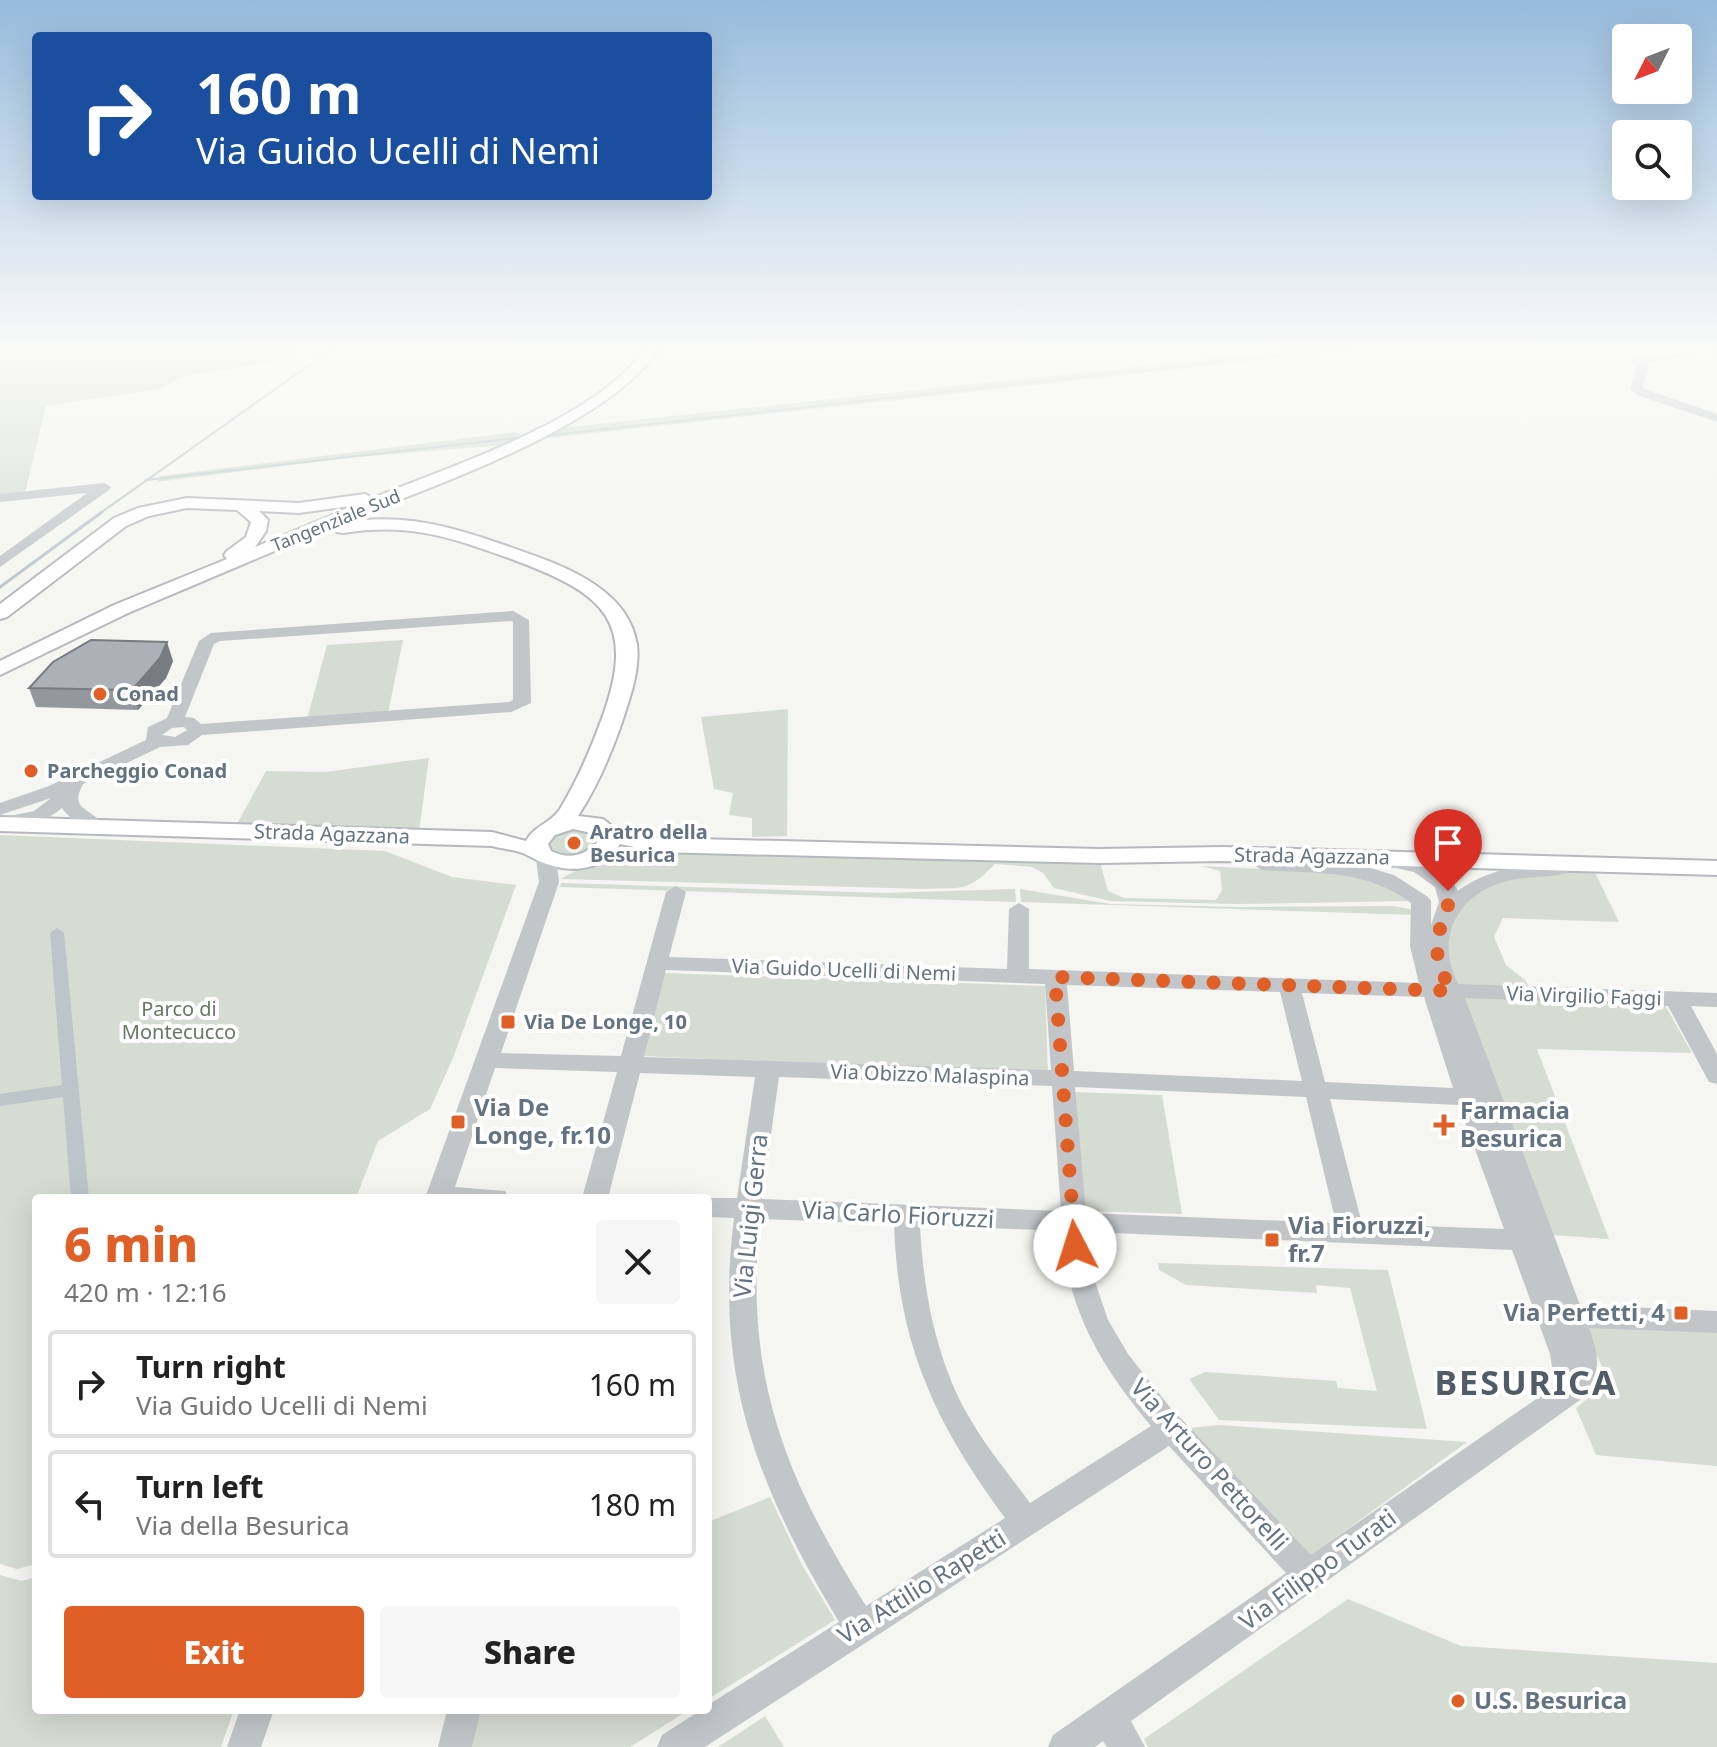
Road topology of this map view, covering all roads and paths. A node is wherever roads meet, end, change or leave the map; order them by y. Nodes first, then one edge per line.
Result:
1 (550, 428) edge
2 (487, 458) junction
3 (459, 470) junction
4 (0, 498) edge
5 (239, 504) junction
6 (455, 532) junction
7 (0, 544) edge
8 (24, 545) junction
9 (0, 563) edge
10 (223, 566) junction
11 (121, 609) junction
12 (0, 613) edge
13 (0, 669) edge
14 (174, 722) junction
15 (197, 730) junction
16 (158, 741) junction
17 (97, 768) junction
18 (68, 791) junction
19 (582, 795) junction
20 (0, 809) edge
21 (38, 818) junction
22 (0, 820) edge
23 (90, 821) junction
24 (173, 828) junction
25 (601, 838) junction
26 (548, 841) junction
27 (1099, 856) junction
28 (1297, 856) junction
29 (577, 862) junction
30 (1262, 864) junction
31 (1420, 867) junction
32 (1560, 869) junction
33 (1717, 870) edge
34 (549, 882) junction
35 (676, 892) dead end
36 (1019, 909) dead end
37 (1445, 915) junction
38 (670, 964) dead end
39 (1018, 976) junction
40 (1055, 977) junction
41 (1289, 984) junction
42 (1441, 990) junction
43 (1676, 999) junction
44 (1717, 1000) edge
45 (486, 1060) junction
46 (631, 1064) junction
47 (768, 1069) junction
48 (1717, 1076) edge
49 (1061, 1081) junction
50 (1316, 1091) junction
51 (1479, 1098) junction
52 (440, 1194) edge
53 (596, 1194) edge
54 (712, 1207) edge
55 (749, 1209) junction
56 (907, 1215) junction
57 (1073, 1223) junction
58 (1352, 1235) junction
59 (1531, 1241) junction
60 (1558, 1315) junction
61 (1717, 1322) edge
62 (1171, 1429) junction
63 (1025, 1521) junction
64 (1310, 1576) junction
65 (860, 1626) junction
66 (256, 1714) edge
67 (463, 1714) edge
68 (1107, 1718) junction
69 (685, 1744) edge
70 (244, 1747) edge
71 (455, 1747) edge
72 (1065, 1747) edge
73 (1128, 1747) edge

1 - 2 main road, Tangenziale Sud
2 - 3 main road, Tangenziale Sud
2 - 6 main road
3 - 5 main road
3 - 10 main road, Tangenziale Sud
4 - 8 street
5 - 11 main road
5 - 12 main road
6 - 10 main road
6 - 19 main road
7 - 8 street
8 - 9 street
10 - 11 main road, Tangenziale Sud
11 - 13 main road, Tangenziale Sud
14 - 15 street
14 - 15 street
14 - 16 street
15 - 16 street
16 - 17 street
17 - 18 street
17 - 20 street
18 - 21 street
18 - 23 street
19 - 25 main road
19 - 26 main road
21 - 22 main road
21 - 23 main road
22 - 24 main road
23 - 24 main road
24 - 26 main road, Strada Agazzana
25 - 26 main road
25 - 27 main road, Strada Agazzana
25 - 29 main road
26 - 29 main road
26 - 34 street
27 - 28 main road, Strada Agazzana
27 - 30 main road, Strada Agazzana
28 - 31 street
28 - 33 main road, Strada Agazzana
29 - 34 street
30 - 31 main road, Strada Agazzana
30 - 42 street, Strada Agazzana
31 - 32 main road, Strada Agazzana
31 - 37 street
32 - 33 main road, Strada Agazzana
32 - 37 street
34 - 45 street
35 - 46 street
36 - 39 street
37 - 42 street
38 - 39 street, Via Guido Ucelli di Nemi
39 - 40 street, Via Guido Ucelli di Nemi
40 - 41 street, Via Guido Ucelli di Nemi
40 - 49 street, Via Arturo Pettorelli
41 - 42 street, Via Guido Ucelli di Nemi
41 - 50 street
42 - 43 street, Via Virgilio Faggi
42 - 51 street
43 - 44 street, Via Virgilio Faggi
43 - 48 street
45 - 46 street, Via Obizzo Malaspina
45 - 52 street
46 - 47 street, Via Obizzo Malaspina
46 - 53 street
47 - 49 street, Via Obizzo Malaspina
47 - 55 street, Via Luigi Gerra
49 - 50 street, Via Obizzo Malaspina
49 - 57 street, Via Arturo Pettorelli
50 - 51 street, Via Obizzo Malaspina
50 - 58 street
51 - 59 street
54 - 55 street, Via Carlo Fioruzzi
55 - 56 street, Via Carlo Fioruzzi
55 - 65 street, Via Luigi Gerra
56 - 57 street, Via Carlo Fioruzzi
56 - 63 street
57 - 58 street, Via Carlo Fioruzzi
57 - 62 street, Via Arturo Pettorelli
58 - 59 street, Via Carlo Fioruzzi
59 - 60 street
60 - 61 street
60 - 64 street, Via Filippo Turati
62 - 63 street, Via Attilio Rapetti
62 - 64 street, Via Arturo Pettorelli
63 - 65 street, Via Attilio Rapetti
64 - 68 street, Via Filippo Turati
65 - 69 street, Via Attilio Rapetti
66 - 70 street
67 - 71 street
68 - 72 street, Via Filippo Turati
68 - 73 street

